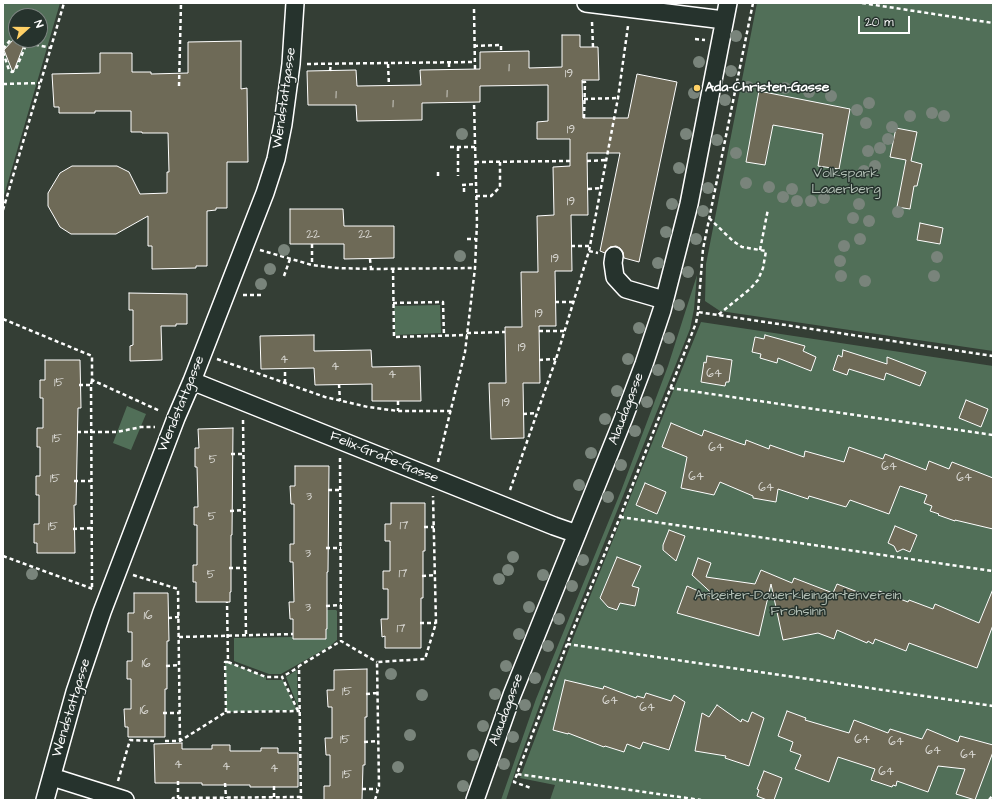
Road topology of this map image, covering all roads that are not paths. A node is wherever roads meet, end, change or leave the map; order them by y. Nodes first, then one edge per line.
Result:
1 (295, 3) edge
2 (586, 3) edge
3 (728, 3) edge
4 (647, 6) edge
5 (724, 20) junction
6 (606, 254) road end
7 (664, 300) junction
8 (192, 381) junction
9 (577, 534) junction
10 (52, 777) junction
11 (119, 798) edge
12 (45, 800) edge
13 (475, 800) edge

1 - 8 street, Wendstattgasse
2 - 4 street
3 - 5 street, Alaudagasse
4 - 5 street
5 - 7 street, Alaudagasse
6 - 7 street
7 - 9 street, Alaudagasse
8 - 9 street, Felix-Grafe-Gasse
8 - 10 street, Wendstattgasse
9 - 13 street, Alaudagasse
10 - 11 street
10 - 12 street, Wendstattgasse

